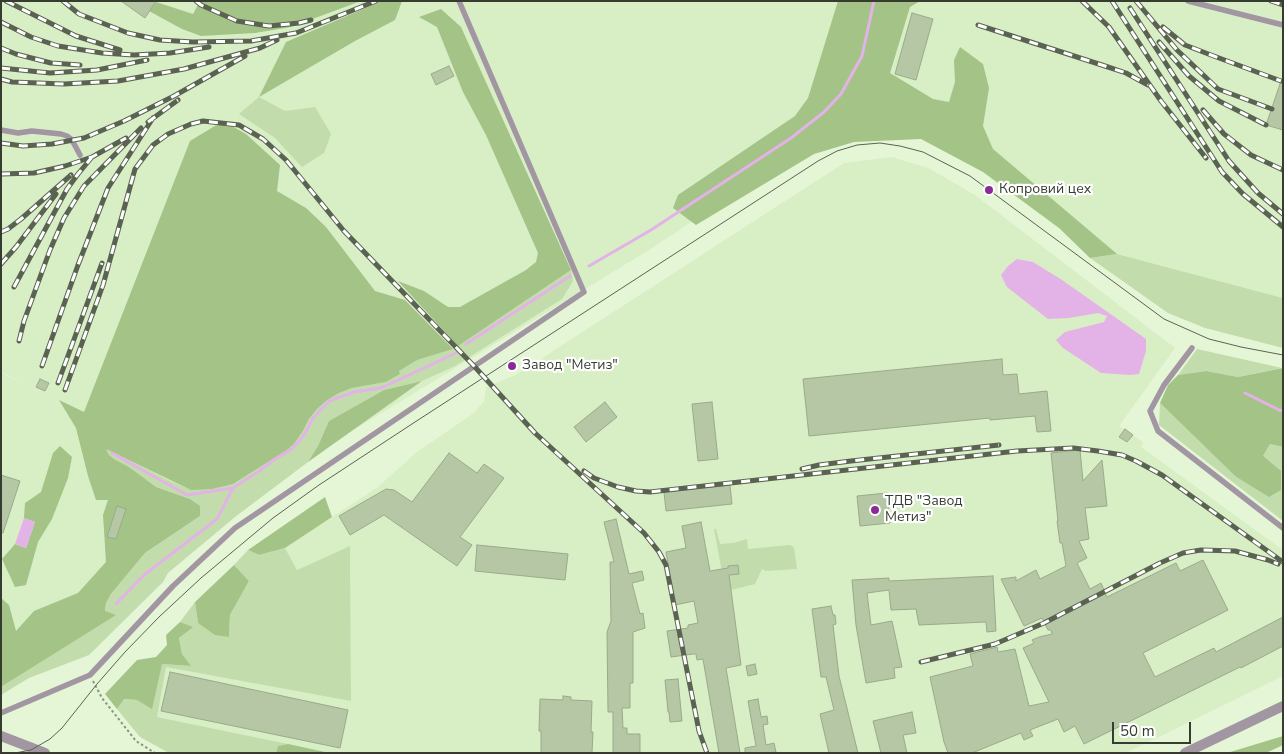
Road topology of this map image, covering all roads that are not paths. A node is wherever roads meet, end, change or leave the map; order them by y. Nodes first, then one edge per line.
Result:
1 (458, 1) edge
2 (1188, 1) edge
3 (1283, 26) edge
4 (1, 130) edge
5 (80, 155) dead end
6 (1192, 348) dead end
7 (1283, 528) edge
8 (1283, 706) edge
9 (1, 713) edge
10 (1, 736) edge
11 (45, 753) edge
12 (1185, 753) edge

1 - 9 lane
2 - 3 lane
4 - 5 lane
6 - 7 lane
8 - 12 street
10 - 11 street

